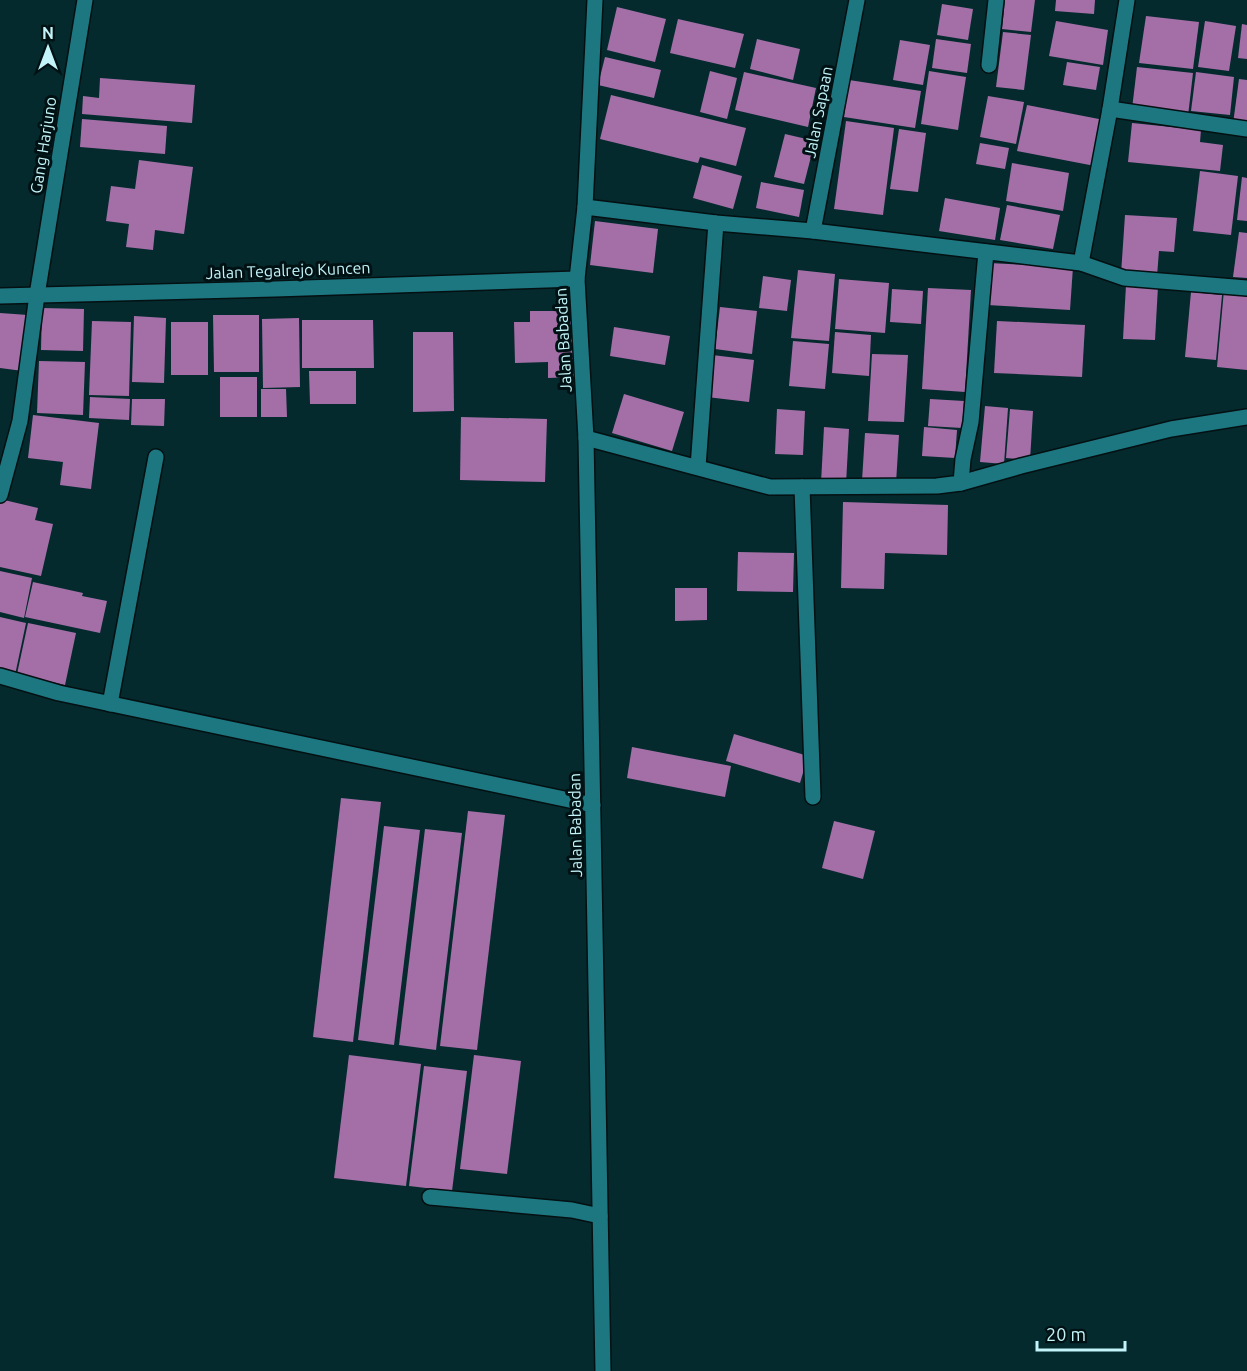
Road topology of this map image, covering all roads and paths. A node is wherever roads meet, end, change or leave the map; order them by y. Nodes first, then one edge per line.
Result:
1 (85, 0) edge
2 (595, 0) edge
3 (857, 0) edge
4 (996, 0) edge
5 (1127, 0) edge
6 (989, 66) dead end
7 (1110, 108) junction
8 (1247, 129) edge
9 (585, 207) junction
10 (716, 223) junction
11 (813, 231) junction
12 (986, 252) junction
13 (1081, 262) junction
14 (577, 279) junction
15 (1247, 288) edge
16 (38, 295) junction
17 (0, 296) edge
18 (1247, 417) edge
19 (586, 438) junction
20 (156, 457) dead end
21 (698, 467) junction
22 (961, 483) junction
23 (802, 487) junction
24 (0, 495) edge
25 (0, 676) edge
26 (110, 704) junction
27 (813, 797) dead end
28 (593, 805) junction
29 (430, 1197) dead end
30 (600, 1216) junction
31 (603, 1371) edge

1 - 16 street, Gang Harjuno
2 - 9 street, Jalan Babadan
3 - 11 street, Jalan Sapaan
4 - 6 street
5 - 7 street
7 - 8 street
7 - 13 street
9 - 10 street
9 - 14 street, Jalan Babadan
10 - 11 street
10 - 21 street
11 - 12 street
12 - 13 street
12 - 22 street
13 - 15 street
14 - 16 street, Jalan Tegalrejo Kuncen
14 - 19 street, Jalan Babadan
16 - 17 street, Jalan Tegalrejo Kuncen
16 - 24 street, Gang Harjuno
18 - 22 street
19 - 21 street
19 - 28 street, Jalan Babadan
20 - 26 street
21 - 23 street
22 - 23 street
23 - 27 street
25 - 26 street
26 - 28 street
28 - 30 street, Jalan Babadan
29 - 30 street
30 - 31 street, Jalan Babadan

